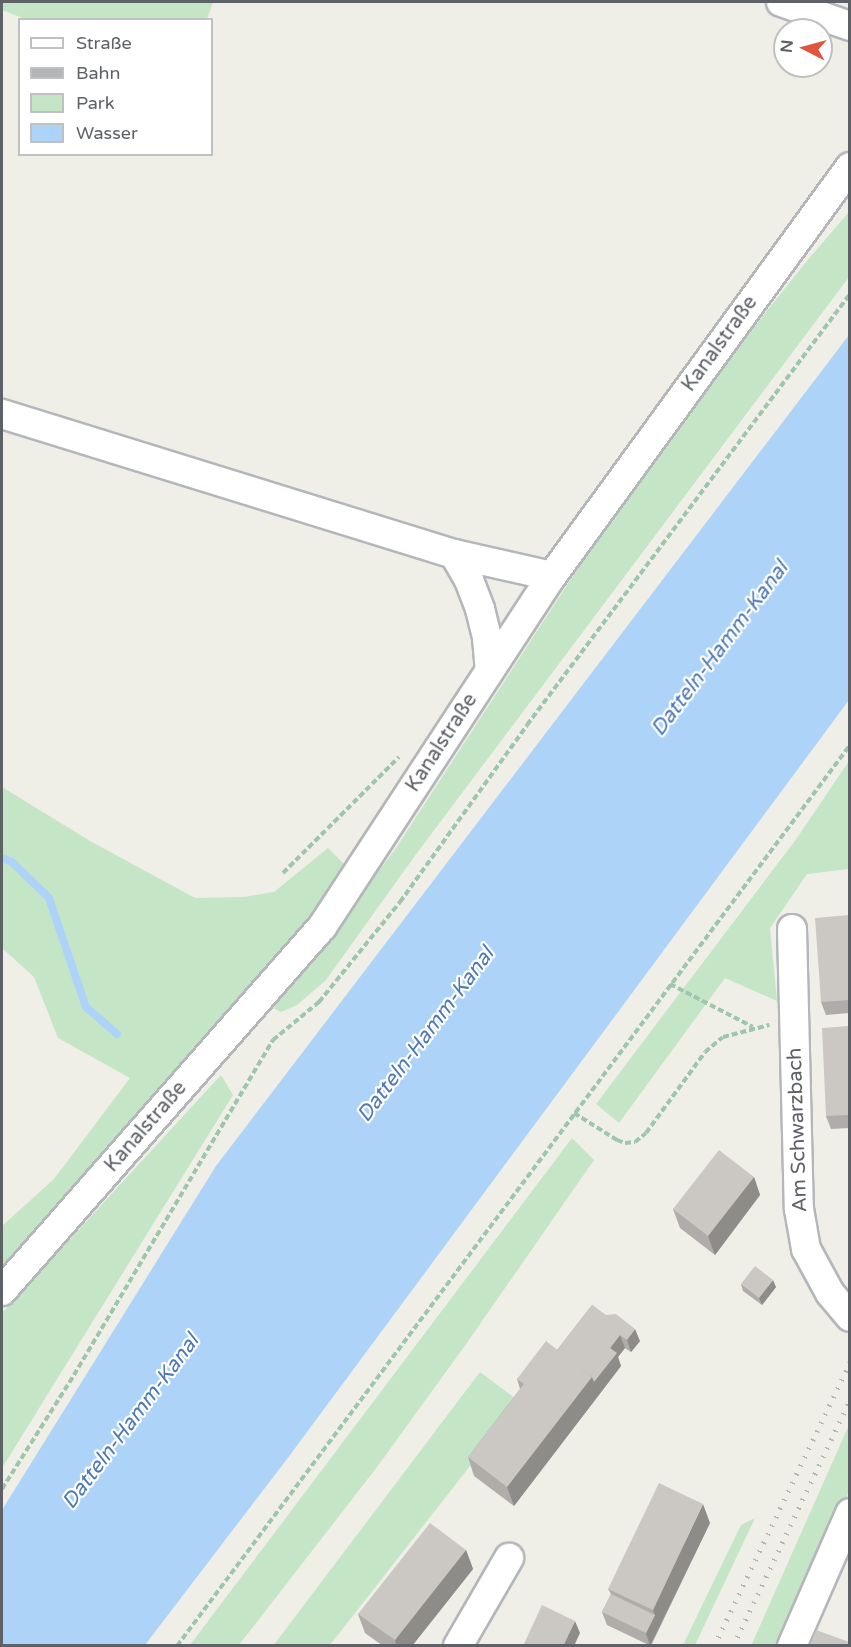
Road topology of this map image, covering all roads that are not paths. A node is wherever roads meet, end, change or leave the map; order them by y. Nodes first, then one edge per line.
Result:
1 (782, 2) edge
2 (849, 26) edge
3 (849, 167) edge
4 (2, 414) edge
5 (454, 554) junction
6 (552, 576) junction
7 (490, 670) junction
8 (792, 929) dead end
9 (2, 1291) edge
10 (849, 1317) edge
11 (849, 1512) edge
12 (509, 1558) dead end
13 (458, 1646) edge
14 (792, 1646) edge

1 - 2 street
3 - 6 street, Kanalstraße
4 - 5 street
5 - 6 street
5 - 7 street
6 - 7 street, Kanalstraße
7 - 9 street, Kanalstraße
8 - 10 street, Am Schwarzbach
11 - 14 street
12 - 13 street

